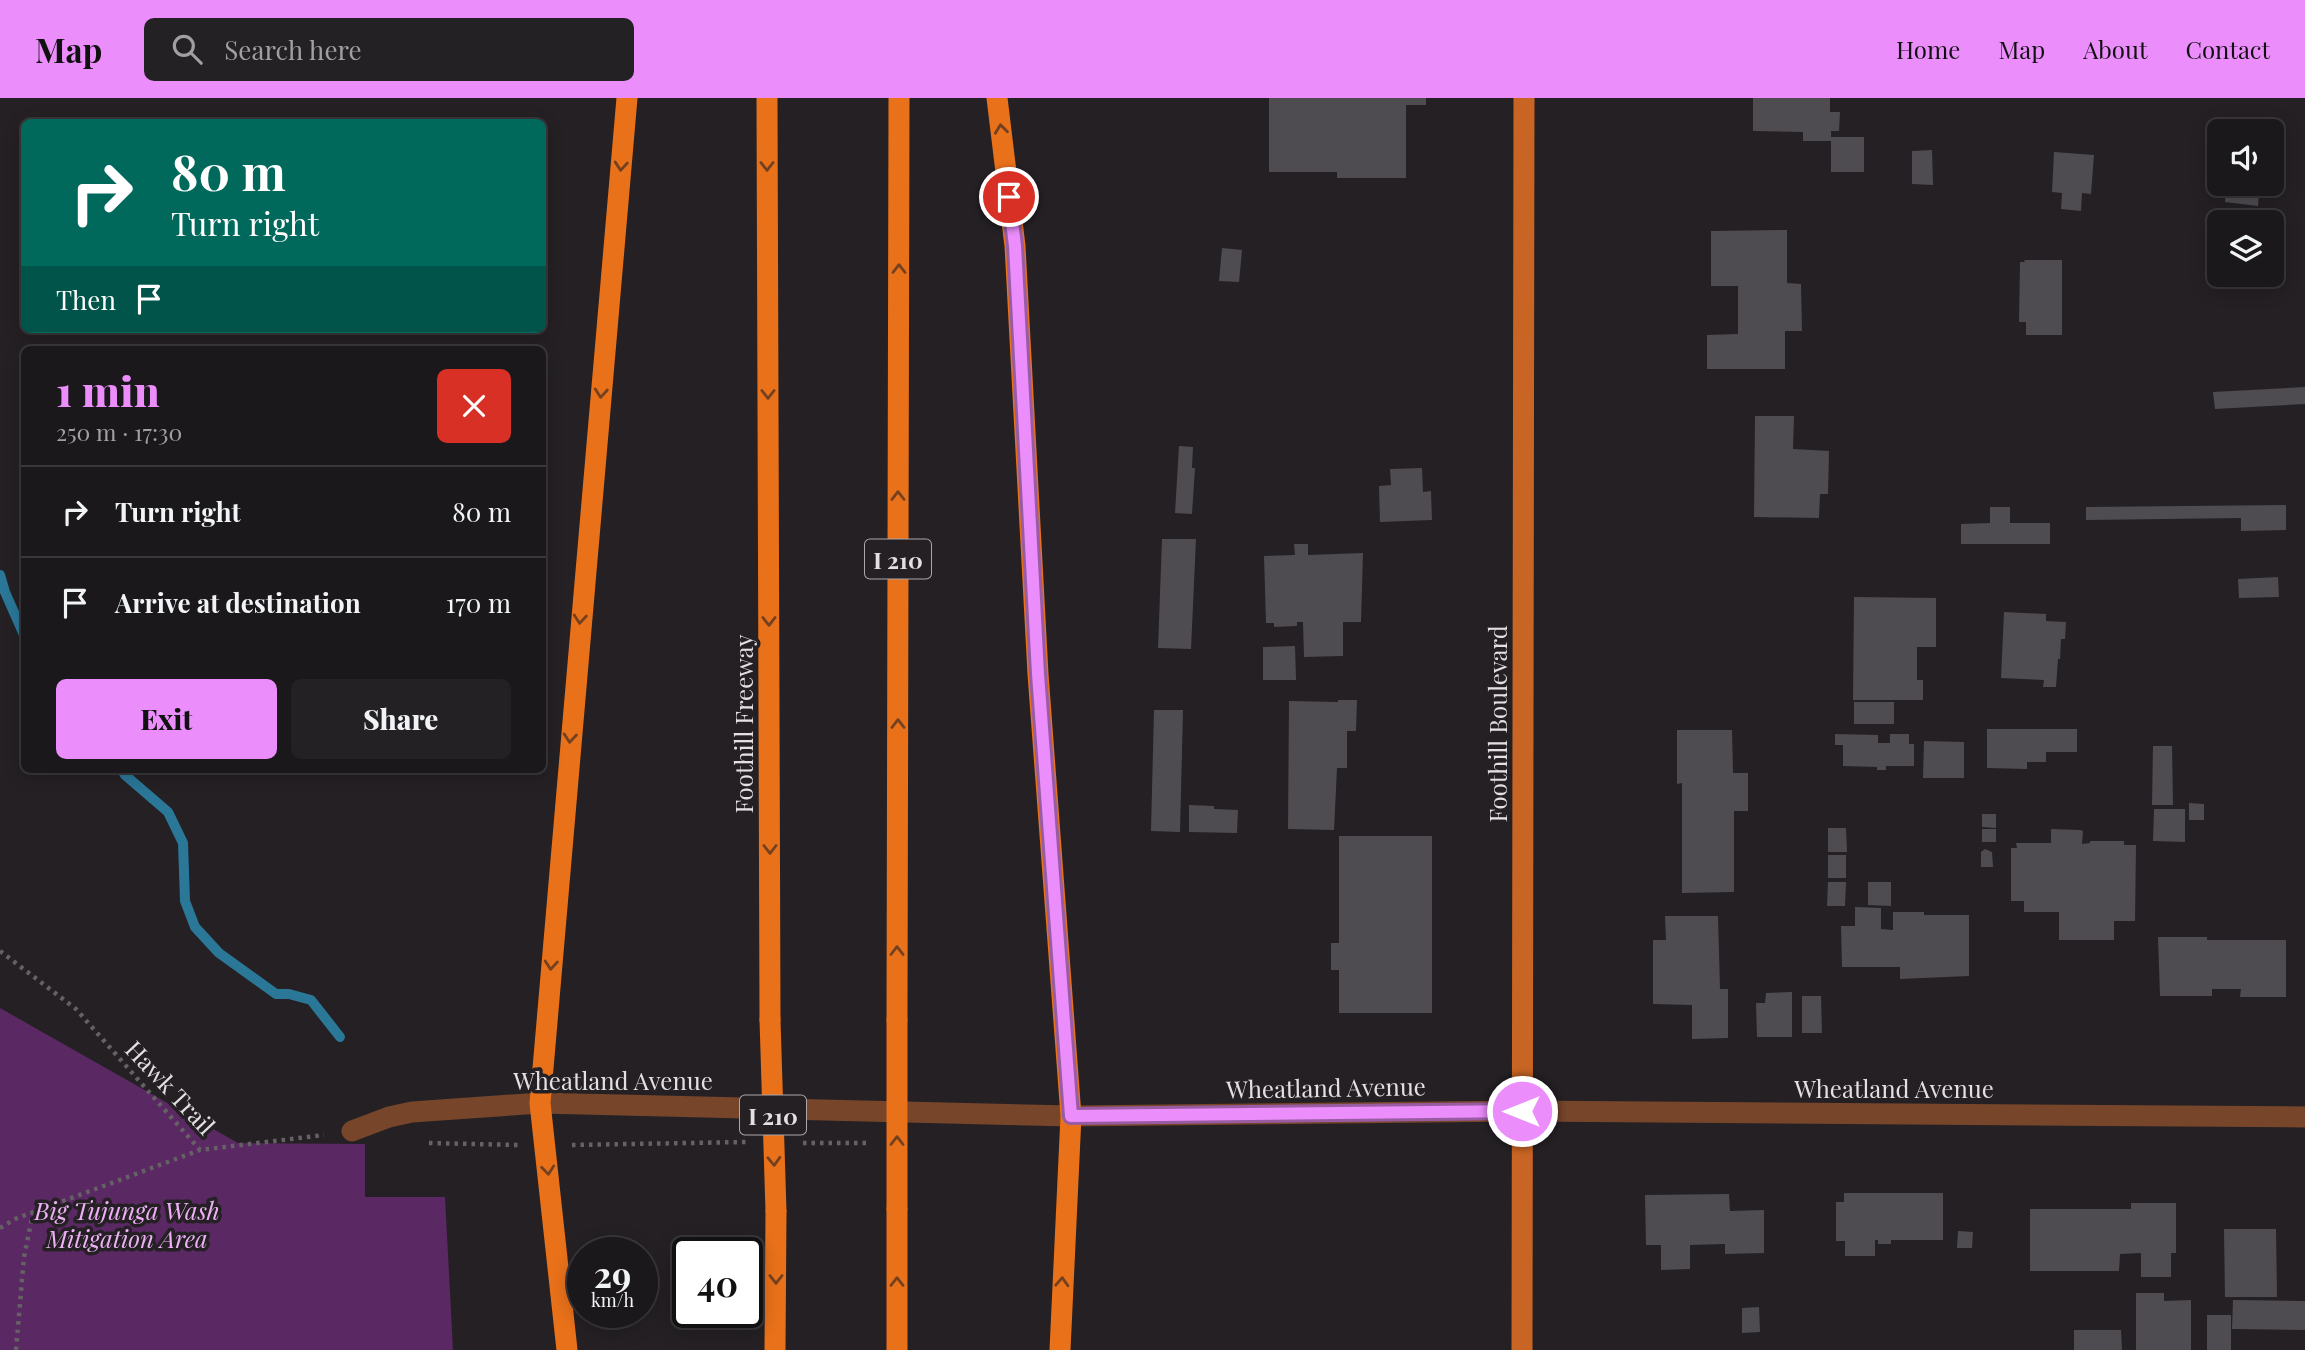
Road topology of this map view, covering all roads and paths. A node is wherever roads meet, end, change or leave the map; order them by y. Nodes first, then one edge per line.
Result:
1 (627, 98) edge
2 (766, 98) edge
3 (899, 98) edge
4 (997, 98) edge
5 (1524, 98) edge
6 (0, 951) edge
7 (540, 1102) junction
8 (1522, 1111) junction
9 (1071, 1116) junction
10 (2305, 1117) edge
11 (352, 1131) joint
12 (420, 1142) dead end
13 (756, 1142) dead end
14 (798, 1143) dead end
15 (881, 1144) dead end
16 (545, 1146) junction
17 (200, 1150) junction
18 (33, 1213) junction
19 (0, 1228) edge
20 (16, 1350) edge
21 (567, 1350) edge
22 (775, 1350) edge
23 (897, 1350) edge
24 (1060, 1350) edge
25 (1522, 1350) edge

1 -> 7 highway
2 -> 22 highway, Foothill Freeway / I 210, bridge
23 -> 3 highway, I 210, bridge
9 -> 4 highway
5 - 8 main road, Foothill Boulevard
6 - 17 path, Hawk Trail
7 - 9 street, Wheatland Avenue
7 - 11 street, Wheatland Avenue
7 - 16 highway
8 - 9 street, Wheatland Avenue
8 - 10 street, Wheatland Avenue
8 - 25 main road, Foothill Boulevard
24 -> 9 highway
11 - 17 path, Hawk Trail
12 - 16 path
13 - 16 path
14 - 15 path
16 -> 21 highway
17 - 18 path
18 - 19 path
18 - 20 path

